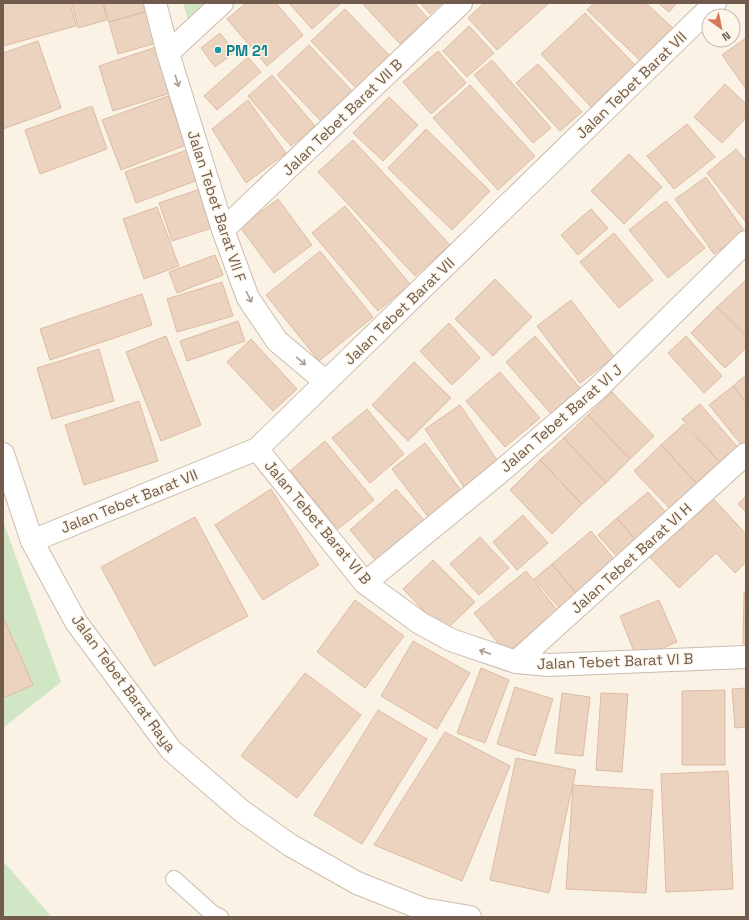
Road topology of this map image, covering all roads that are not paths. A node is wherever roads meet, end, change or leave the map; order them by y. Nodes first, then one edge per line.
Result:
1 (155, 3) edge
2 (222, 3) edge
3 (461, 3) edge
4 (715, 3) edge
5 (168, 53) junction
6 (224, 230) junction
7 (746, 242) edge
8 (326, 382) junction
9 (257, 449) junction
10 (3, 454) edge
11 (746, 454) edge
12 (32, 541) junction
13 (365, 583) junction
14 (746, 656) edge
15 (516, 662) junction
16 (174, 880) dead end
17 (220, 917) edge
18 (470, 917) edge

1 - 5 street, Jalan Tebet Barat VII F
2 - 5 street
3 - 6 street, Jalan Tebet Barat VII B
4 - 8 street, Jalan Tebet Barat VII
5 -> 6 street, Jalan Tebet Barat VII F
6 -> 8 street, Jalan Tebet Barat VII F
7 - 13 street, Jalan Tebet Barat VI J
8 - 9 street, Jalan Tebet Barat VII
9 - 12 street, Jalan Tebet Barat VII
9 - 13 street, Jalan Tebet Barat VI B
10 - 12 street, Jalan Tebet Barat Raya
11 - 15 street, Jalan Tebet Barat VI H
12 - 18 street, Jalan Tebet Barat Raya
15 -> 13 street, Jalan Tebet Barat VI B
14 - 15 street, Jalan Tebet Barat VI B
16 - 17 lane

